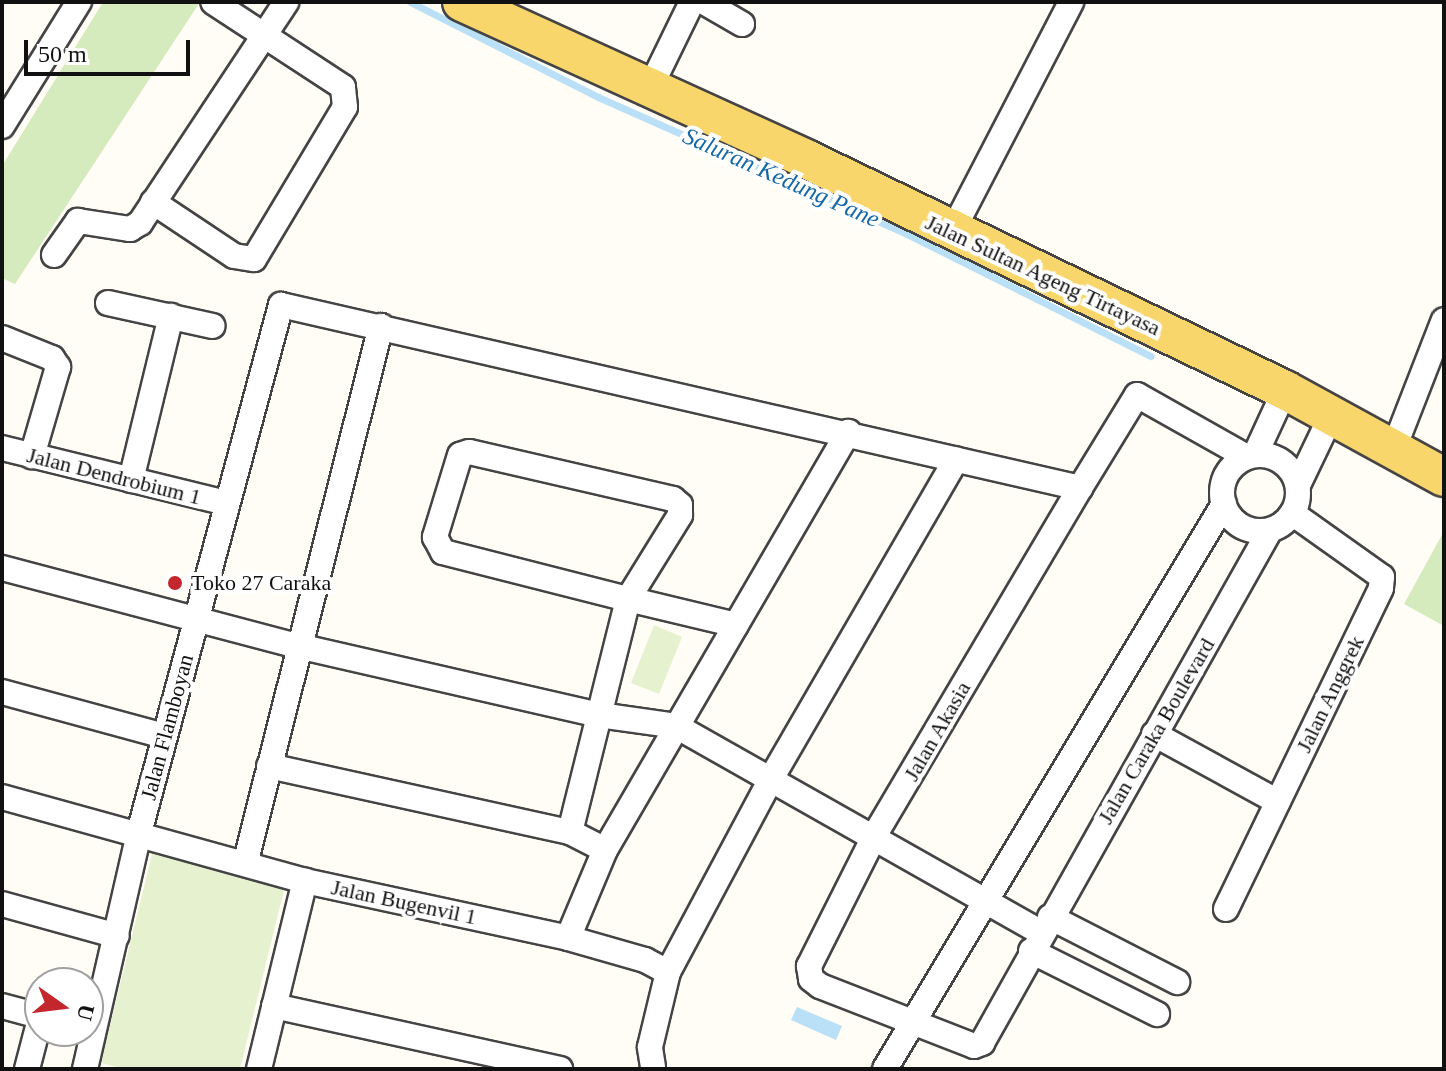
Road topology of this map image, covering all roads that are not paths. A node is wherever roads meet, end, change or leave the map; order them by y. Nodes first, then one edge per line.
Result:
1 (79, 2) edge
2 (213, 2) edge
3 (286, 2) edge
4 (462, 2) edge
5 (692, 2) edge
6 (704, 2) edge
7 (1071, 2) edge
8 (742, 24) dead end
9 (264, 35) junction
10 (650, 88) junction
11 (2, 126) edge
12 (153, 202) junction
13 (952, 232) junction
14 (54, 255) dead end
15 (108, 303) dead end
16 (171, 316) junction
17 (1444, 320) edge
18 (213, 326) dead end
19 (381, 326) junction
20 (2, 338) edge
21 (1282, 396) junction
22 (1329, 421) junction
23 (848, 432) junction
24 (2, 448) edge
25 (1394, 448) junction
26 (32, 456) junction
27 (1251, 456) junction
28 (956, 459) junction
29 (1444, 477) edge
30 (131, 480) junction
31 (1298, 485) junction
32 (1080, 488) junction
33 (226, 503) junction
34 (1224, 504) junction
35 (1292, 513) junction
36 (1270, 530) junction
37 (2, 568) edge
38 (628, 599) junction
39 (195, 620) junction
40 (736, 625) junction
41 (298, 646) junction
42 (2, 692) edge
43 (599, 715) junction
44 (676, 726) junction
45 (1154, 734) junction
46 (164, 736) junction
47 (269, 766) junction
48 (772, 777) junction
49 (2, 797) edge
50 (1278, 802) junction
51 (570, 832) junction
52 (139, 833) junction
53 (875, 835) junction
54 (605, 850) junction
55 (245, 864) junction
56 (305, 881) junction
57 (986, 900) junction
58 (2, 904) edge
59 (1226, 909) dead end
60 (1041, 933) junction
61 (117, 936) junction
62 (568, 938) junction
63 (668, 972) junction
64 (104, 981) edge
65 (1177, 982) dead end
66 (2, 1006) edge
67 (274, 1006) junction
68 (24, 1013) edge
69 (1157, 1014) dead end
70 (912, 1023) junction
71 (33, 1047) edge
72 (87, 1047) edge
73 (656, 1068) edge
74 (27, 1069) edge
75 (85, 1069) edge
76 (259, 1069) edge
77 (560, 1069) edge
78 (885, 1069) edge

1 - 11 street
2 - 9 street
3 - 9 street
4 - 10 main road, Jalan Sultan Ageng Tirtayasa
5 - 10 street
6 - 8 street
7 - 13 street
9 - 12 street
9 - 12 street
10 - 13 main road, Jalan Sultan Ageng Tirtayasa
12 - 14 street
13 - 21 main road, Jalan Sultan Ageng Tirtayasa
15 - 16 street
16 - 18 street
16 - 30 street
17 - 25 street
19 - 23 street
19 - 33 street, Jalan Flamboyan
19 - 41 street
20 - 26 street
21 - 22 main road, Jalan Sultan Ageng Tirtayasa
21 - 27 street
22 - 25 main road, Jalan Sultan Ageng Tirtayasa
22 - 31 street
23 - 28 street
23 - 40 street
24 - 26 street, Jalan Dendrobium 1
25 - 29 main road, Jalan Sultan Ageng Tirtayasa
26 - 30 street, Jalan Dendrobium 1
27 - 31 street
27 - 32 street, Jalan Akasia
27 - 34 street
28 - 32 street
28 - 48 street
30 - 33 street, Jalan Dendrobium 1
31 - 35 street
32 - 53 street, Jalan Akasia
33 - 39 street, Jalan Flamboyan
34 - 36 street
34 - 57 street
35 - 36 street
35 - 50 street, Jalan Anggrek
36 - 45 street, Jalan Caraka Boulevard
37 - 39 street
38 - 38 street
38 - 40 street
38 - 43 street
39 - 41 street
39 - 46 street, Jalan Flamboyan
40 - 44 street
41 - 43 street
41 - 47 street
42 - 46 street
43 - 44 street
43 - 51 street
44 - 48 street
44 - 54 street
45 - 50 street
45 - 60 street, Jalan Caraka Boulevard
46 - 52 street, Jalan Flamboyan
47 - 51 street
47 - 55 street
48 - 53 street
48 - 63 street
49 - 52 street, Jalan Bugenvil 1
50 - 59 street, Jalan Anggrek
51 - 54 street
52 - 55 street, Jalan Bugenvil 1
52 - 61 street, Jalan Flamboyan
53 - 57 street
53 - 70 street, Jalan Akasia
54 - 62 street
55 - 56 street, Jalan Bugenvil 1
56 - 62 street, Jalan Bugenvil 1
56 - 67 street
57 - 60 street
57 - 70 street
58 - 61 street
60 - 65 street
60 - 69 street
60 - 70 street, Jalan Caraka Boulevard
61 - 64 street, Jalan Flamboyan
62 - 63 street, Jalan Bugenvil 1
63 - 73 street
66 - 68 street
67 - 76 street
67 - 77 street
70 - 78 street
71 - 74 street
72 - 75 street, Jalan Flamboyan

